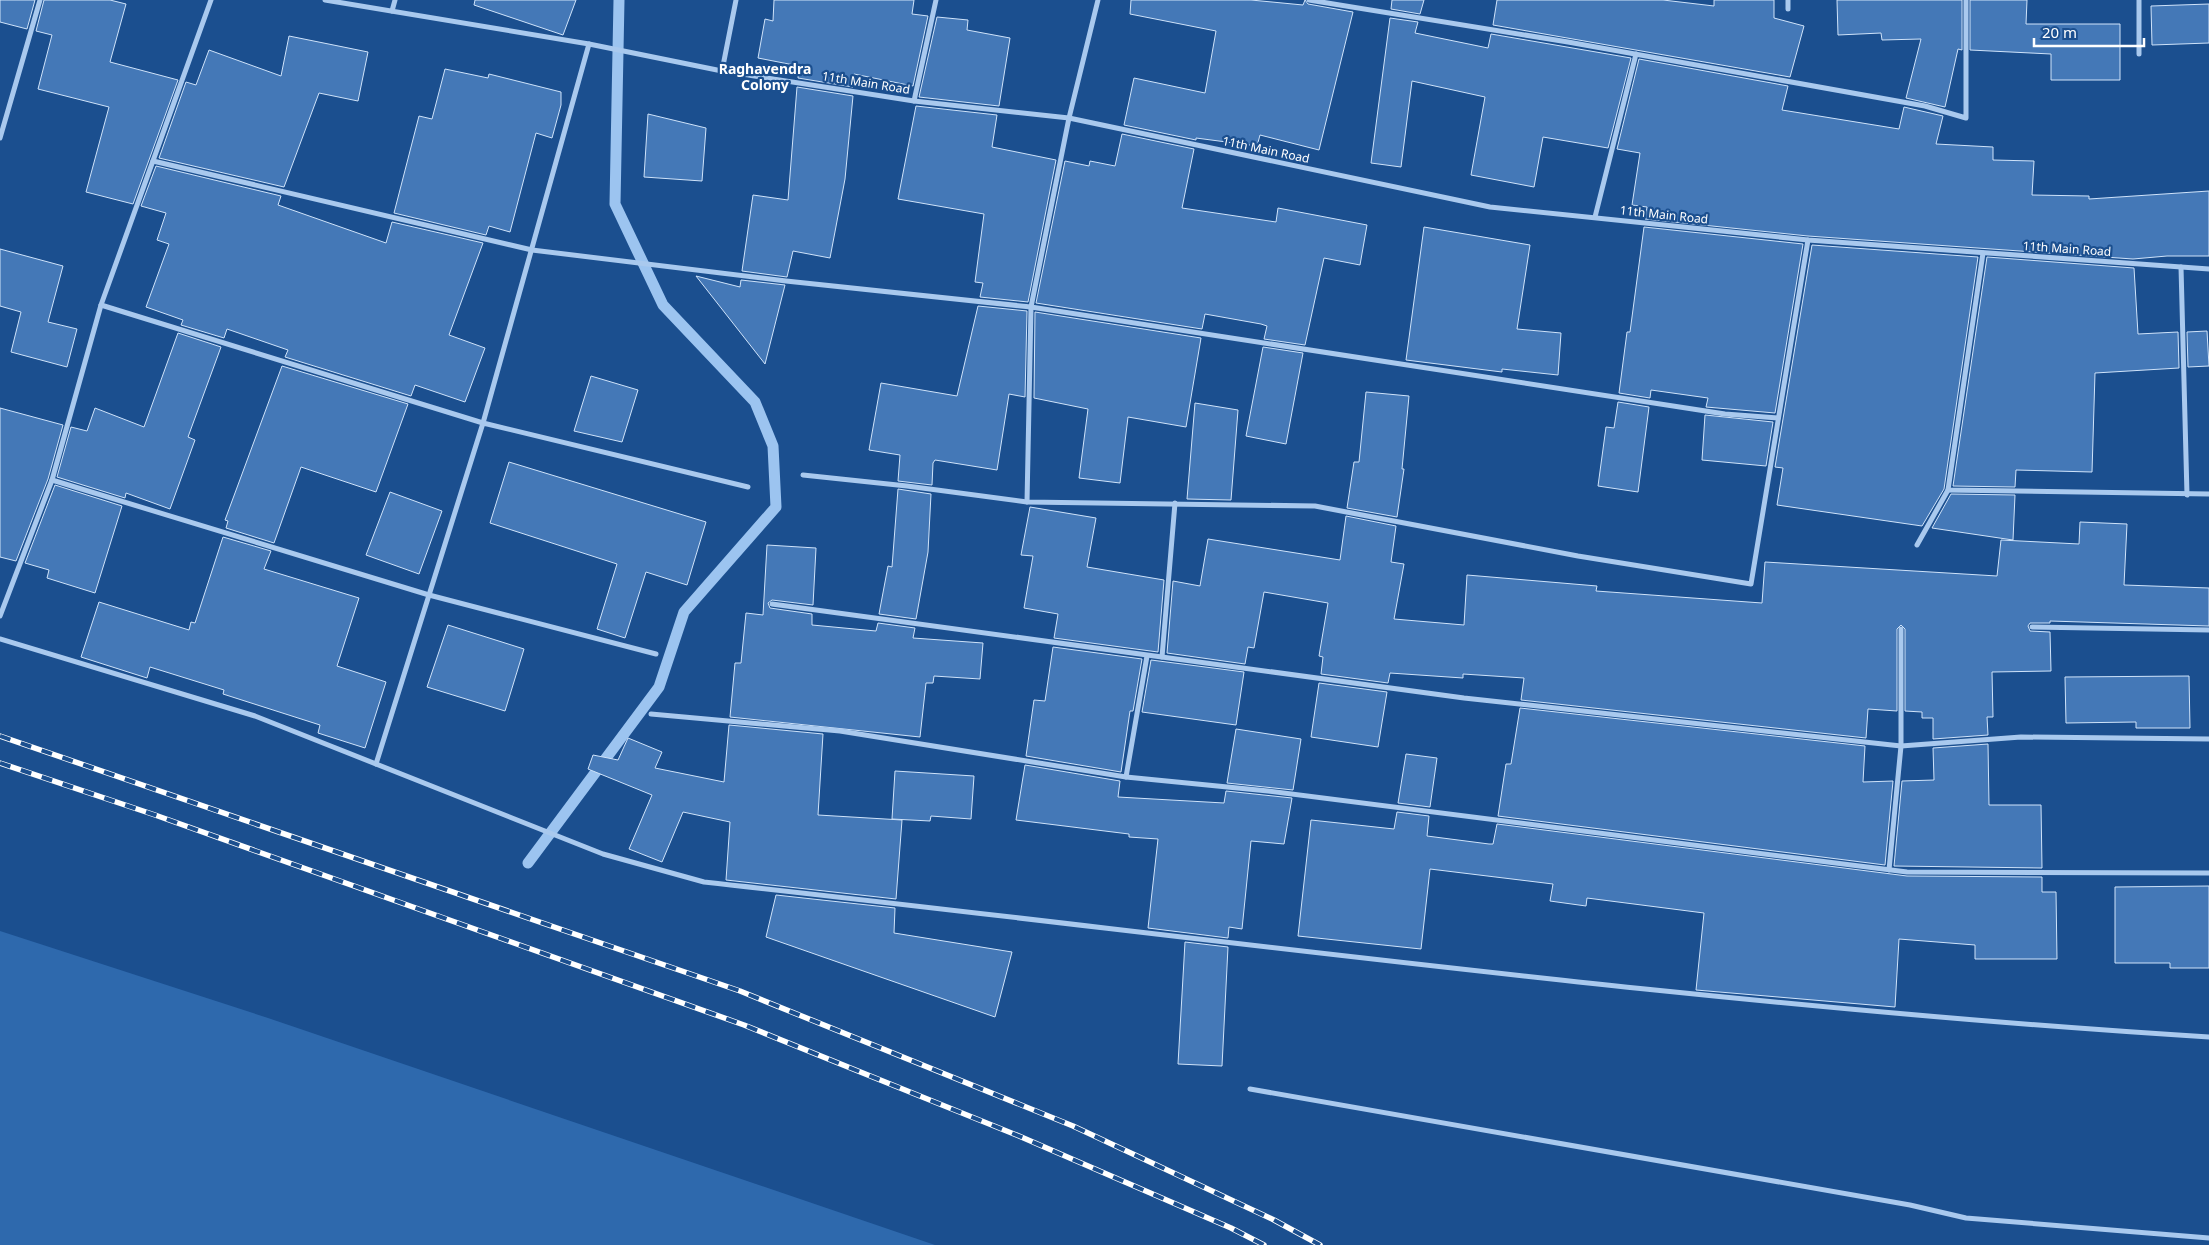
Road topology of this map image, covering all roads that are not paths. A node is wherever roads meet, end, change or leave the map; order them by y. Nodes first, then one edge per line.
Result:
1 (40, 0) edge
2 (211, 0) edge
3 (325, 0) edge
4 (395, 0) edge
5 (736, 0) edge
6 (936, 0) edge
7 (1098, 0) edge
8 (1309, 0) edge
9 (1788, 0) edge
10 (1966, 0) edge
11 (2139, 0) edge
12 (1788, 9) dead end
13 (392, 11) junction
14 (589, 44) junction
15 (1636, 54) junction
16 (2139, 54) dead end
17 (722, 71) junction
18 (914, 101) junction
19 (1069, 118) junction
20 (0, 138) edge
21 (152, 161) junction
22 (1595, 217) junction
23 (1808, 240) junction
24 (532, 250) junction
25 (1983, 253) junction
26 (2181, 267) junction
27 (2209, 269) edge
28 (101, 305) junction
29 (1031, 307) junction
30 (1778, 418) junction
31 (483, 423) junction
32 (804, 475) dead end
33 (52, 480) junction
34 (748, 488) dead end
35 (1948, 490) junction
36 (2209, 494) edge
37 (2187, 495) junction
38 (1027, 502) junction
39 (1175, 503) junction
40 (1917, 545) dead end
41 (429, 595) junction
42 (772, 604) dead end
43 (0, 616) edge
44 (2032, 626) dead end
45 (1901, 629) dead end
46 (2209, 630) edge
47 (0, 639) edge
48 (656, 654) dead end
49 (1147, 656) junction
50 (1162, 657) junction
51 (651, 714) dead end
52 (2209, 739) edge
53 (1901, 746) junction
54 (376, 764) junction
55 (1126, 777) junction
56 (1889, 870) junction
57 (2209, 873) edge
58 (2209, 1037) edge
59 (1250, 1089) dead end
60 (2209, 1238) edge

1 - 20 street
2 - 21 street
3 - 13 street, 11th Main Road
4 - 13 street
5 - 17 street
6 - 18 street
7 - 19 street
8 - 15 street
9 - 12 street
10 - 15 street
11 - 16 street
13 - 14 street, 11th Main Road
14 - 17 street, 11th Main Road
14 - 24 street
15 - 22 street
17 - 18 street, 11th Main Road
18 - 19 street, 11th Main Road
19 - 22 street, 11th Main Road
19 - 29 street
21 - 24 street
21 - 28 street
22 - 23 street, 11th Main Road
23 - 25 street, 11th Main Road
23 - 30 street
24 - 29 street
24 - 31 street
25 - 26 street, 11th Main Road
25 - 35 street
26 - 27 street, 11th Main Road
26 - 37 street
28 - 31 street
28 - 33 street
29 - 30 street
29 - 38 street
30 - 39 street
31 - 34 street
31 - 41 street
32 - 38 street
33 - 41 street
33 - 43 street
35 - 37 street
35 - 40 street
36 - 37 street
38 - 39 street
39 - 50 street
41 - 48 street
41 - 54 street
42 - 49 street
44 - 46 street
45 - 53 street
47 - 54 street
49 - 50 street
49 - 55 street
50 - 53 street
51 - 55 street
52 - 53 street
53 - 56 street
54 - 58 street
55 - 56 street
56 - 57 street
59 - 60 street

